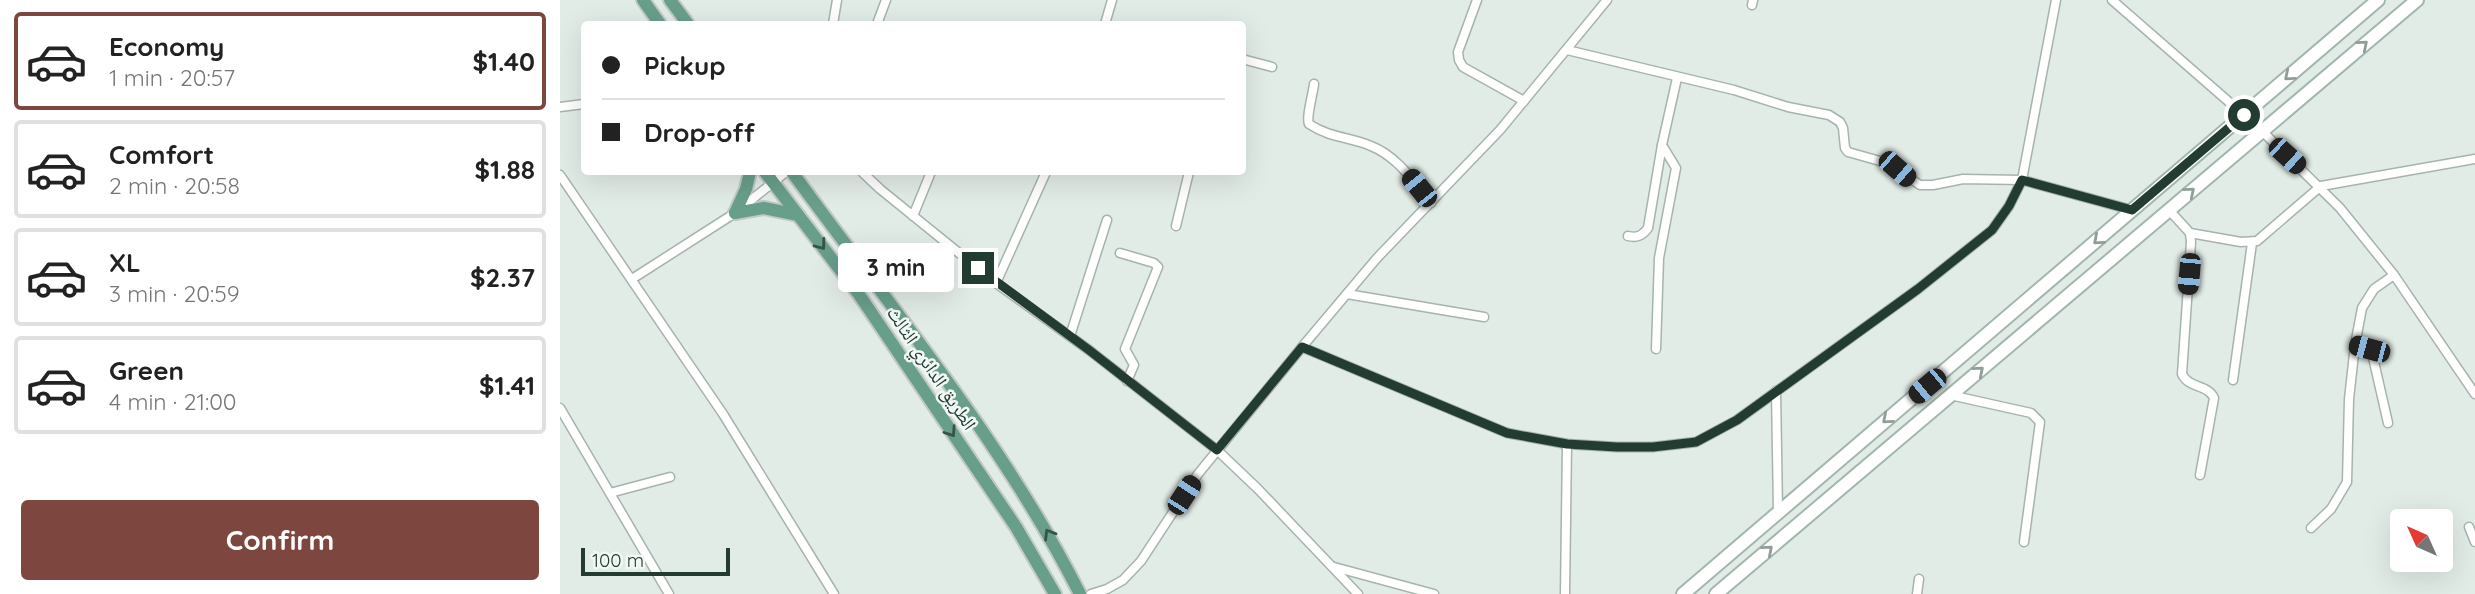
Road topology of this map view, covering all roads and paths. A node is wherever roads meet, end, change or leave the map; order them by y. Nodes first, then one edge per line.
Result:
1 (643, 0) edge
2 (670, 0) edge
3 (838, 0) edge
4 (886, 0) edge
5 (1112, 0) edge
6 (1477, 0) edge
7 (1607, 0) edge
8 (2056, 0) edge
9 (2112, 0) edge
10 (2378, 0) edge
11 (2417, 0) edge
12 (658, 21) edge
13 (686, 21) edge
14 (834, 21) edge
15 (878, 21) edge
16 (1109, 21) edge
17 (1566, 50) junction
18 (1246, 60) edge
19 (1272, 66) dead end
20 (1677, 78) junction
21 (1314, 84) dead end
22 (1524, 101) junction
23 (581, 104) edge
24 (560, 107) edge
25 (2244, 115) junction
26 (2262, 131) junction
27 (1662, 145) junction
28 (2475, 159) edge
29 (560, 175) edge
30 (749, 175) edge
31 (794, 175) edge
32 (865, 175) edge
33 (874, 175) edge
34 (930, 175) edge
35 (1045, 175) edge
36 (1188, 175) edge
37 (769, 177) edge
38 (2022, 180) junction
39 (2321, 187) junction
40 (880, 189) junction
41 (1431, 203) junction
42 (2132, 210) junction
43 (2169, 210) junction
44 (735, 213) junction
45 (798, 215) junction
46 (913, 216) junction
47 (1107, 220) dead end
48 (1176, 226) dead end
49 (2190, 233) junction
50 (1628, 236) dead end
51 (2252, 243) junction
52 (1120, 253) dead end
53 (2394, 275) junction
54 (632, 279) junction
55 (996, 283) junction
56 (1347, 294) junction
57 (1484, 317) dead end
58 (1070, 336) junction
59 (2354, 345) junction
60 (1302, 347) junction
61 (1656, 349) dead end
62 (1127, 380) junction
63 (2233, 380) dead end
64 (1776, 391) junction
65 (2475, 394) edge
66 (1950, 395) junction
67 (560, 408) edge
68 (2388, 423) dead end
69 (1864, 439) junction
70 (1567, 444) junction
71 (1217, 450) junction
72 (1879, 455) junction
73 (2200, 475) dead end
74 (670, 477) dead end
75 (610, 493) junction
76 (1778, 511) junction
77 (2469, 527) dead end
78 (2311, 528) dead end
79 (2024, 541) dead end
80 (2475, 542) edge
81 (1331, 566) junction
82 (1919, 579) dead end
83 (1049, 591) edge
84 (669, 594) edge
85 (834, 594) edge
86 (1080, 594) edge
87 (1091, 594) edge
88 (1358, 594) edge
89 (1434, 594) edge
90 (1565, 594) edge
91 (1683, 594) edge
92 (1716, 594) edge
93 (1917, 594) edge

1 - 12 main road
2 - 13 main road
3 - 14 street
4 - 15 street
5 - 16 street
6 - 22 street
7 - 17 street
8 - 38 street
9 - 25 street
10 -> 25 main road
26 -> 11 main road
17 - 20 street
17 - 22 street
18 - 19 street
20 - 27 street
20 - 38 street
21 - 41 street
22 - 41 street
23 - 24 street
25 - 42 main road
26 - 39 street
43 -> 26 main road
27 - 50 street
27 - 61 street
28 - 39 street
29 - 54 street
30 - 44 main road
86 -> 31 main road, الطريق الدائري الثالث
32 - 40 street
33 - 40 street
34 - 46 street
35 - 55 street
36 - 48 street
37 - 44 street
37 - 45 main road, الطريق الدائري الثالث
38 - 42 street
38 - 64 street
39 - 51 street
39 - 53 street
40 - 46 street
41 - 56 street
42 -> 69 main road
43 - 49 street
66 -> 43 main road
44 - 45 main road
44 - 54 street
45 -> 83 main road, الطريق الدائري الثالث
46 - 55 street
47 - 58 street
49 - 51 street
49 - 73 street
51 - 63 street
52 - 62 street
53 - 59 street
53 - 65 street
54 - 85 street
55 - 58 street
56 - 57 street
56 - 60 street
58 - 62 street
59 - 68 street
59 - 78 street
60 - 70 street
60 - 71 street
62 - 71 street
64 - 70 street
64 - 76 street
66 - 72 main road
66 - 79 street
67 - 75 street
69 - 72 main road
69 - 76 main road
70 - 90 street
71 - 81 street
71 - 87 street
92 -> 72 main road
74 - 75 street
75 - 84 street
76 - 91 main road
77 - 80 street
81 - 88 street
81 - 89 street
82 - 93 street

